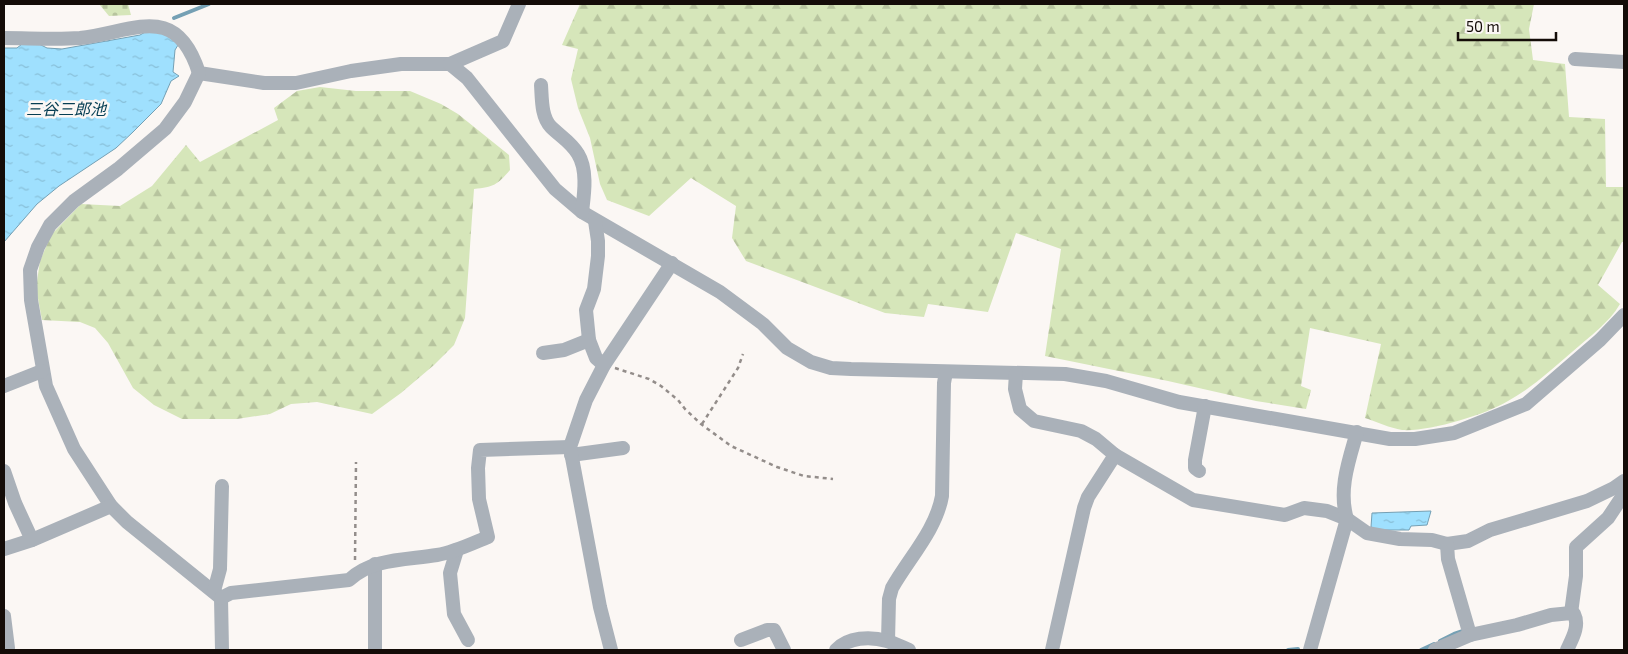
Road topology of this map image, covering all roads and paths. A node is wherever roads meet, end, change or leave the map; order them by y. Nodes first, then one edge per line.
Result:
1 (519, 4) edge
2 (4, 38) edge
3 (1575, 59) dead end
4 (1624, 62) edge
5 (450, 64) junction
6 (199, 73) junction
7 (541, 85) dead end
8 (582, 212) junction
9 (595, 221) junction
10 (672, 263) junction
11 (1624, 315) edge
12 (589, 340) junction
13 (543, 353) dead end
14 (743, 354) dead end
15 (604, 365) junction
16 (42, 371) junction
17 (946, 372) junction
18 (1016, 373) junction
19 (4, 386) edge
20 (1205, 406) junction
21 (702, 424) junction
22 (1357, 432) junction
23 (623, 448) dead end
24 (570, 451) junction
25 (1115, 456) junction
26 (356, 462) dead end
27 (4, 470) edge
28 (1199, 472) dead end
29 (833, 479) dead end
30 (1624, 482) edge
31 (222, 486) dead end
32 (1624, 494) edge
33 (111, 506) junction
34 (1347, 519) junction
35 (32, 540) junction
36 (1446, 544) junction
37 (4, 549) edge
38 (457, 550) junction
39 (375, 564) junction
40 (356, 574) junction
41 (218, 594) junction
42 (1572, 609) junction
43 (4, 616) edge
44 (1468, 631) junction
45 (468, 640) dead end
46 (742, 640) dead end
47 (897, 647) edge
48 (7, 650) edge
49 (222, 650) edge
50 (375, 650) edge
51 (611, 650) edge
52 (784, 650) edge
53 (836, 650) edge
54 (1052, 650) edge
55 (1310, 650) edge
56 (1435, 650) edge
57 (1567, 650) edge

1 - 5 street
2 - 6 street
3 - 4 street
5 - 6 street
5 - 8 street
6 - 16 street
7 - 8 street
8 - 9 street
9 - 10 street
9 - 12 street
10 - 15 street
10 - 17 street
11 - 22 street
12 - 13 street
12 - 15 street
14 - 21 path
15 - 21 path
15 - 24 street
16 - 19 street
16 - 33 street
17 - 18 street
17 - 47 street
18 - 20 street
18 - 25 street
20 - 22 street
20 - 28 street
21 - 29 path
22 - 34 street
23 - 24 street
24 - 38 street
24 - 51 street
25 - 34 street
25 - 54 street
26 - 40 path
27 - 35 street
30 - 36 street
31 - 41 street
32 - 42 street
33 - 35 street
33 - 41 street
34 - 36 street
34 - 55 street
35 - 37 street
36 - 44 street
38 - 39 street
38 - 45 street
39 - 40 street
39 - 50 street
40 - 41 street
41 - 49 street
42 - 44 street
42 - 57 street
43 - 48 street
44 - 56 street
46 - 52 street
47 - 53 street

